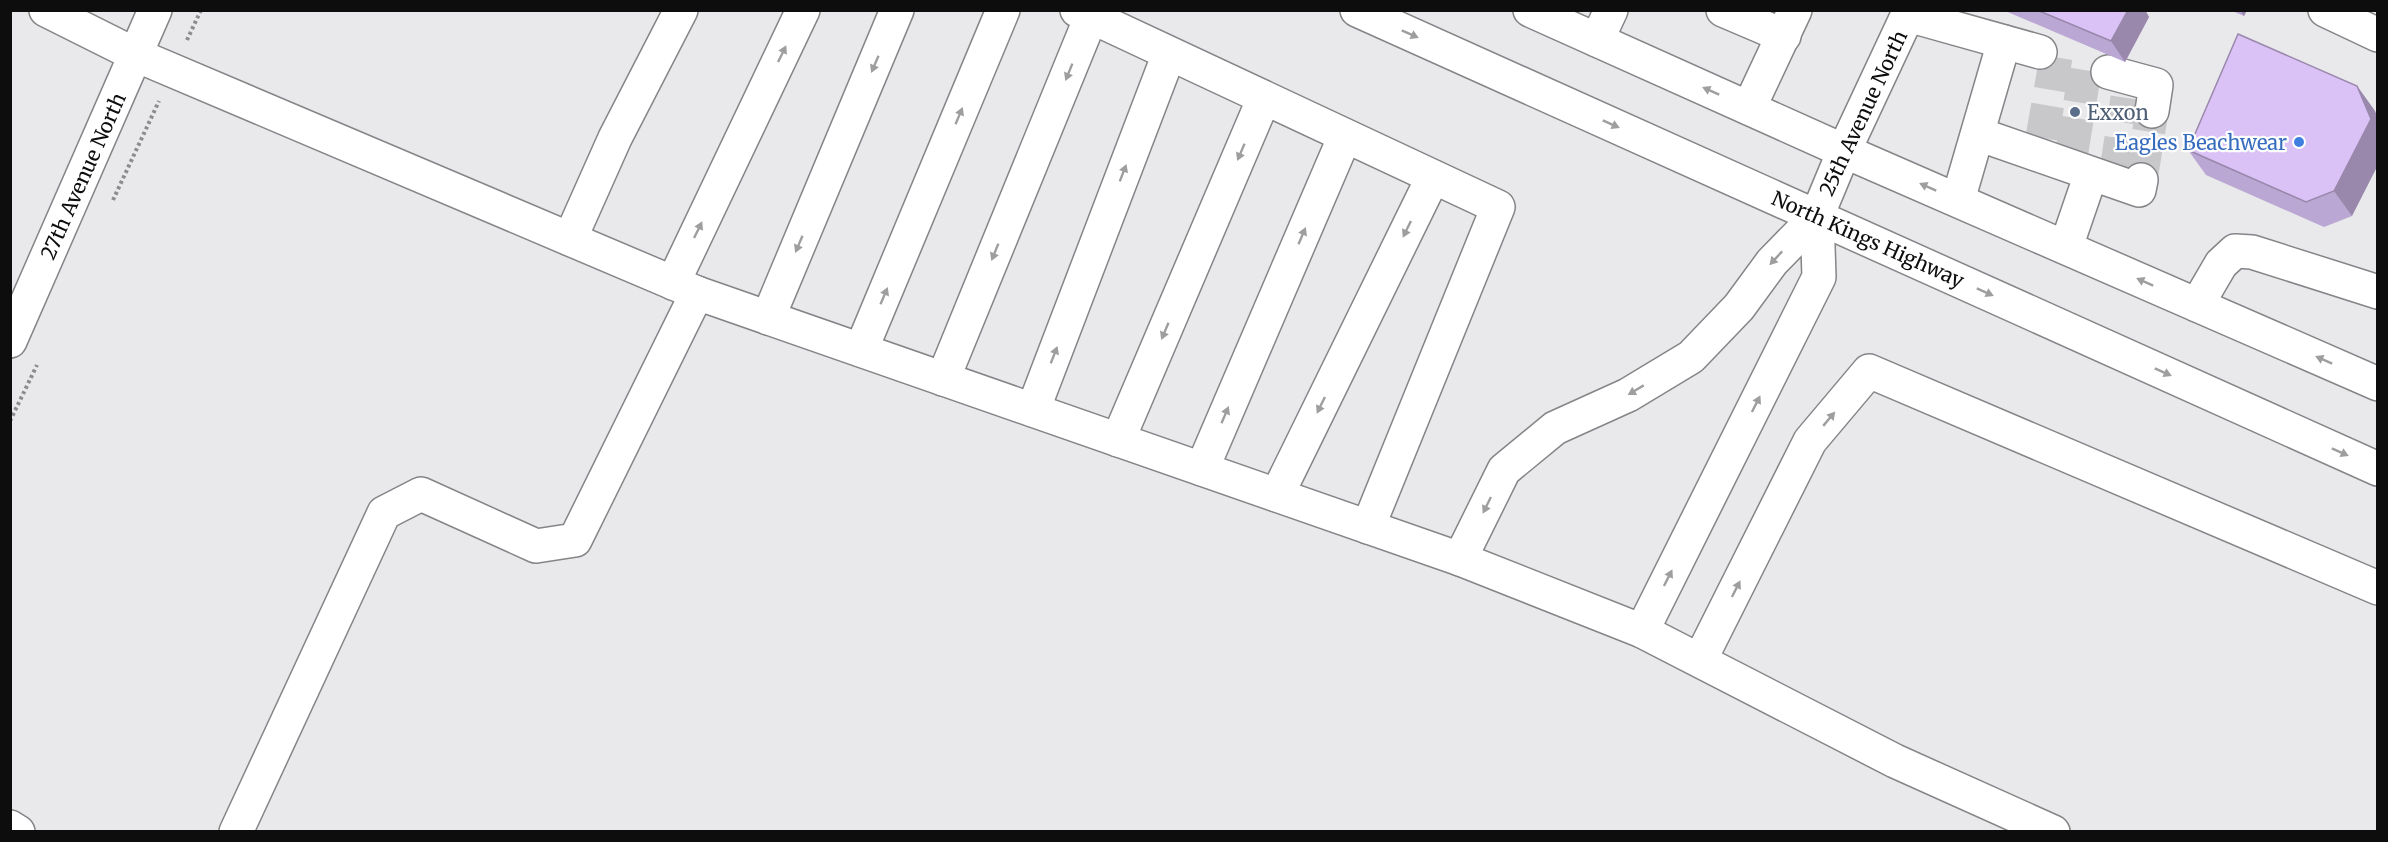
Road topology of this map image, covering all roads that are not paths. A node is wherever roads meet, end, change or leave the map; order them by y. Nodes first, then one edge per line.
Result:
1 (46, 10) edge
2 (155, 10) edge
3 (681, 10) edge
4 (803, 10) edge
5 (897, 10) edge
6 (1004, 10) edge
7 (1357, 10) edge
8 (1530, 10) edge
9 (1611, 10) edge
10 (1723, 10) edge
11 (2325, 10) edge
12 (1909, 13) edge
13 (1084, 14) edge
14 (1789, 23) edge
15 (2378, 35) edge
16 (1597, 40) junction
17 (2004, 42) junction
18 (2040, 52) dead end
19 (1169, 54) junction
20 (136, 55) junction
21 (1264, 98) junction
22 (1749, 108) junction
23 (1977, 134) junction
24 (1345, 136) junction
25 (1844, 151) junction
26 (1433, 177) junction
27 (1958, 200) junction
28 (1817, 216) junction
29 (570, 239) junction
30 (2066, 247) junction
31 (685, 288) junction
32 (2378, 292) edge
33 (2197, 305) junction
34 (768, 318) junction
35 (10, 341) edge
36 (861, 350) junction
37 (943, 379) junction
38 (2378, 384) edge
39 (1033, 410) junction
40 (1118, 440) junction
41 (1202, 469) junction
42 (2378, 469) edge
43 (1277, 495) junction
44 (1368, 527) junction
45 (1460, 559) junction
46 (2378, 588) edge
47 (1642, 631) junction
48 (1700, 660) junction
49 (10, 827) edge
50 (18, 831) edge
51 (236, 831) edge
52 (2054, 831) edge

1 - 20 main road
2 - 20 main road, 27th Avenue North
3 - 29 main road
31 -> 4 main road
5 -> 34 main road
36 -> 6 main road
7 -> 28 main road, North Kings Highway
8 - 16 main road
9 - 16 main road
10 - 14 main road
11 - 15 main road
12 - 17 main road
12 - 25 main road, 25th Avenue North
13 - 19 main road
13 -> 37 main road
14 - 22 main road
22 -> 16 main road
17 - 18 main road
17 - 23 main road
19 - 21 main road
39 -> 19 main road
20 - 29 main road
20 - 35 main road, 27th Avenue North
21 - 24 main road
21 -> 40 main road
22 - 25 main road
23 - 27 main road
23 - 30 main road
24 - 26 main road
41 -> 24 main road
27 -> 25 main road
25 - 28 main road, 25th Avenue North
26 -> 43 main road
26 - 44 main road
27 - 30 main road
28 -> 42 main road, North Kings Highway
28 -> 45 main road
47 -> 28 main road
29 - 31 main road
33 -> 30 main road
31 - 34 main road
31 - 51 main road
32 - 33 main road
38 -> 33 main road
34 - 36 main road
36 - 37 main road
37 - 39 main road
39 - 40 main road
40 - 41 main road
41 - 43 main road
43 - 44 main road
44 - 45 main road
45 - 47 main road
48 -> 46 main road
47 - 48 main road
48 - 52 main road
49 - 50 main road

